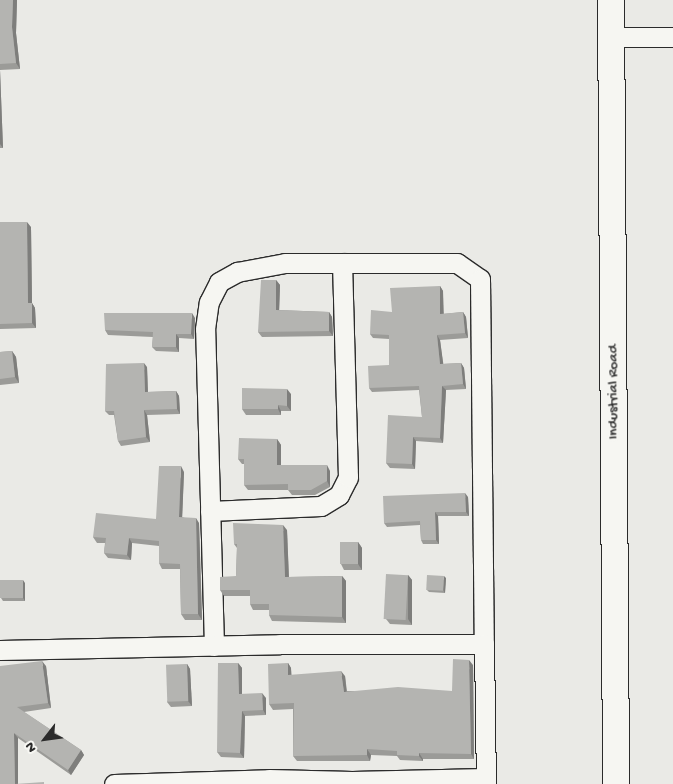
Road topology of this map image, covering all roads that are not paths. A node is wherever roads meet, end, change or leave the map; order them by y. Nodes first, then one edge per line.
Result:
1 (611, 0) edge
2 (611, 37) junction
3 (673, 37) edge
4 (342, 263) junction
5 (210, 511) junction
6 (484, 644) junction
7 (214, 646) junction
8 (0, 650) edge
9 (486, 781) edge
10 (352, 782) edge
11 (114, 784) edge
12 (616, 784) edge

1 - 2 street, Industrial Road
2 - 3 street
2 - 12 street, Industrial Road
4 - 5 street
4 - 5 street
4 - 6 street
5 - 7 street
6 - 7 street
6 - 9 street
7 - 8 street
9 - 10 street
10 - 11 street

